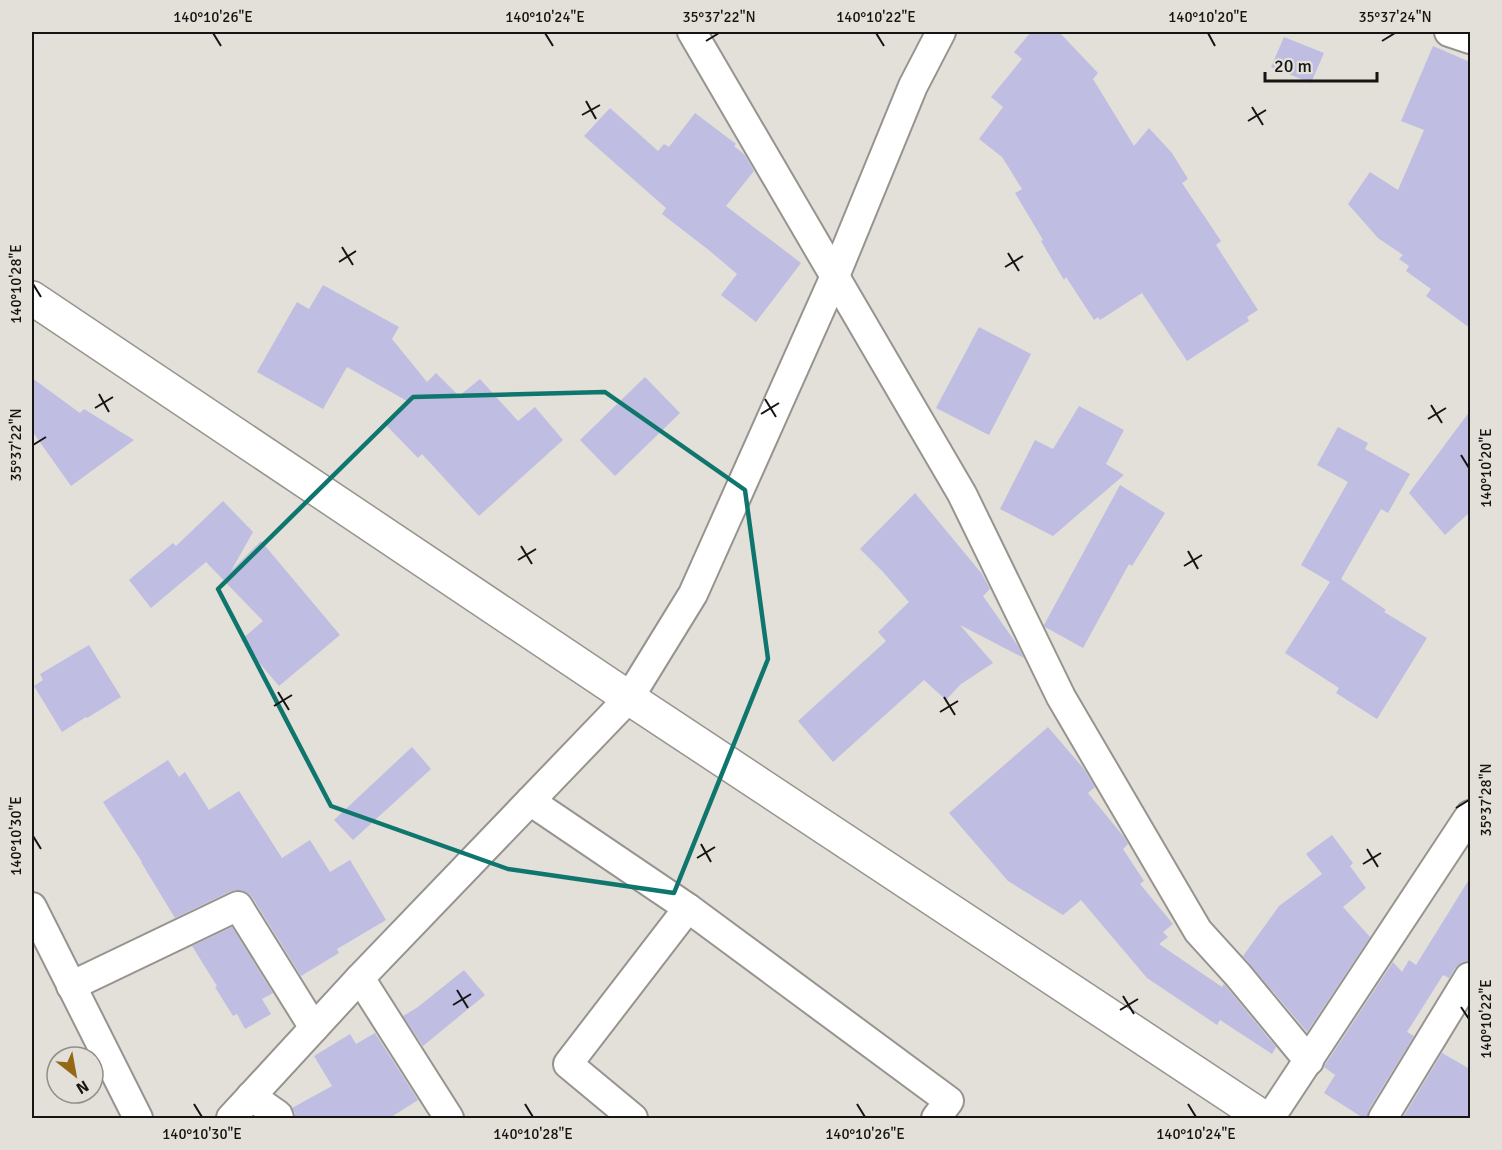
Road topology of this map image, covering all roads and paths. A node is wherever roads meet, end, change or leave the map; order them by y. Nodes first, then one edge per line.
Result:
1 (692, 32) edge
2 (941, 32) edge
3 (1449, 32) edge
4 (1470, 39) edge
5 (835, 276) junction
6 (32, 298) edge
7 (629, 698) junction
8 (530, 801) junction
9 (1470, 815) edge
10 (32, 907) edge
11 (688, 908) junction
12 (360, 978) junction
13 (1470, 978) edge
14 (71, 986) junction
15 (314, 1028) junction
16 (1309, 1062) junction
17 (251, 1096) junction
18 (138, 1119) edge
19 (231, 1119) edge
20 (279, 1119) edge
21 (449, 1119) edge
22 (633, 1119) edge
23 (936, 1119) edge
24 (1264, 1119) edge
25 (1270, 1119) edge
26 (1383, 1119) edge

1 - 5 street
2 - 5 street
3 - 4 street
5 - 7 street
5 - 16 street
6 - 7 street
7 - 8 street
7 - 24 street
8 - 11 street
8 - 12 street
9 - 16 street
10 - 14 street
11 - 22 street
11 - 23 street
12 - 15 street
12 - 21 street
13 - 26 street
14 - 15 street
14 - 18 street
15 - 17 street
16 - 25 street
17 - 19 street
17 - 20 street

